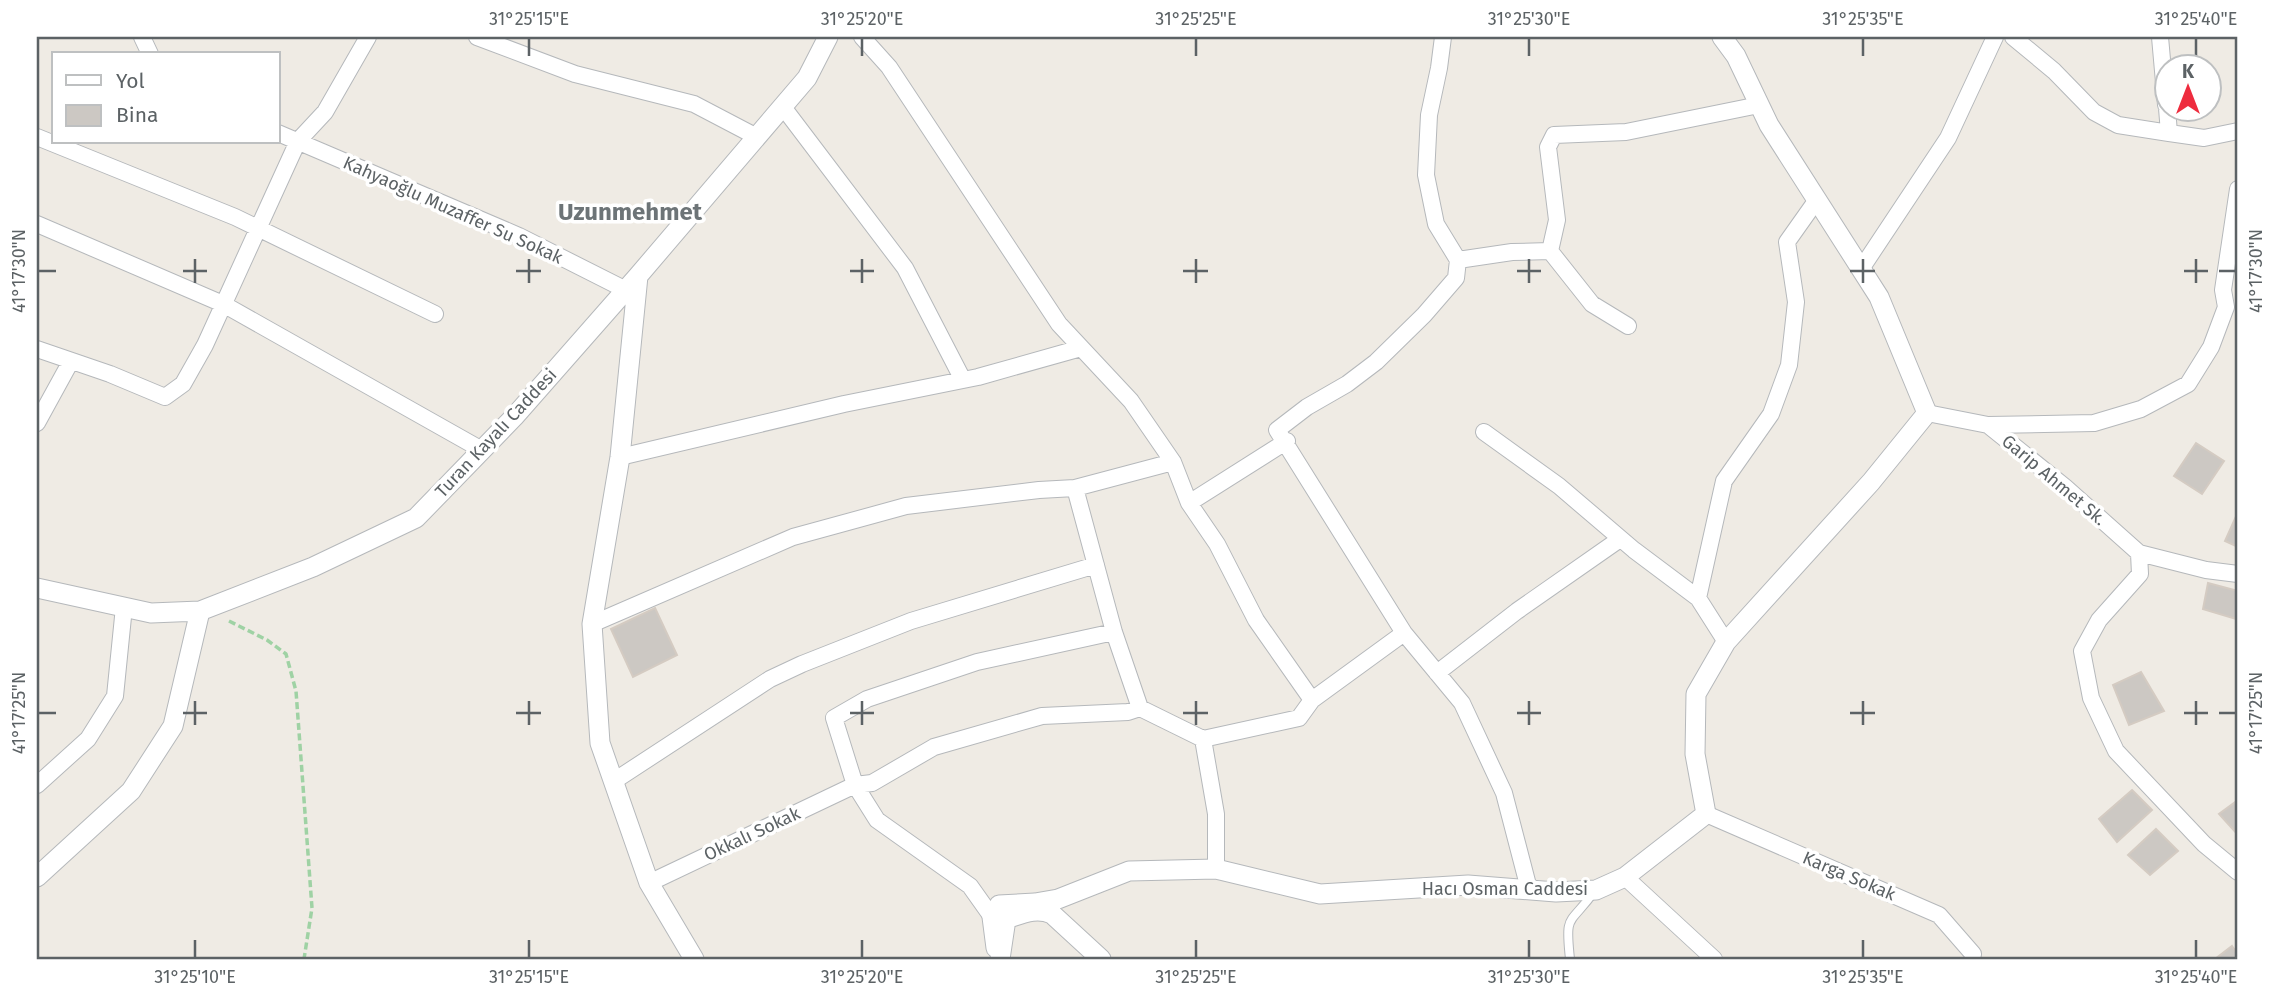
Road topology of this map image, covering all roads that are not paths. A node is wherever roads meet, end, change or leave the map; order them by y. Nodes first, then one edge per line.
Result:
1 (368, 37) edge
2 (477, 37) edge
3 (828, 37) edge
4 (862, 37) edge
5 (1443, 37) edge
6 (1722, 37) edge
7 (1995, 37) edge
8 (2013, 37) edge
9 (1759, 105) junction
10 (782, 107) junction
11 (2168, 122) edge
12 (2238, 131) edge
13 (2169, 133) junction
14 (280, 134) edge
15 (757, 137) junction
16 (298, 141) junction
17 (54, 144) edge
18 (2238, 190) edge
19 (1816, 201) junction
20 (37, 224) edge
21 (258, 228) junction
22 (1550, 251) junction
23 (1458, 260) junction
24 (1861, 269) junction
25 (632, 283) junction
26 (223, 304) junction
27 (2232, 311) edge
28 (435, 314) dead end
29 (1628, 326) dead end
30 (1081, 348) junction
31 (37, 349) edge
32 (71, 361) junction
33 (963, 380) junction
34 (1927, 413) junction
35 (37, 423) edge
36 (1987, 425) junction
37 (1484, 432) dead end
38 (1285, 441) junction
39 (482, 450) junction
40 (620, 457) junction
41 (1173, 462) junction
42 (1076, 488) junction
43 (1189, 503) junction
44 (1620, 539) junction
45 (2138, 553) junction
46 (1096, 565) junction
47 (2238, 574) edge
48 (37, 588) edge
49 (1698, 598) junction
50 (124, 607) junction
51 (200, 611) junction
52 (592, 624) junction
53 (1114, 632) junction
54 (1404, 633) junction
55 (1726, 642) junction
56 (1437, 673) junction
57 (1312, 700) junction
58 (1140, 708) junction
59 (1203, 739) junction
60 (614, 781) junction
61 (37, 785) edge
62 (855, 785) junction
63 (1706, 814) junction
64 (1216, 869) junction
65 (2238, 872) edge
66 (37, 877) edge
67 (1625, 877) junction
68 (649, 883) junction
69 (1529, 888) junction
70 (1596, 890) junction
71 (1055, 906) junction
72 (999, 914) junction
73 (694, 959) edge
74 (999, 959) edge
75 (1101, 959) edge
76 (1570, 959) edge
77 (1714, 959) edge
78 (1972, 959) edge

1 - 16 street
2 - 15 street
3 - 10 street, Turan Kayalı Caddesi
4 - 30 street
5 - 23 street
6 - 9 street
7 - 24 street
8 - 13 street
9 - 19 street
9 - 22 street
10 - 15 street, Turan Kayalı Caddesi
10 - 33 street
11 - 13 street
12 - 13 street
14 - 16 street, Kahyaoğlu Muzaffer Su Sokak
15 - 25 street, Turan Kayalı Caddesi
16 - 21 street
16 - 25 street, Kahyaoğlu Muzaffer Su Sokak
17 - 21 street
18 - 27 street, Garip Ahmet Sk.
19 - 24 street
19 - 49 street
20 - 26 street
21 - 26 street
21 - 28 street
22 - 23 street
22 - 29 street
23 - 38 street
24 - 34 street
25 - 39 street, Turan Kayalı Caddesi
25 - 40 street
26 - 32 street
26 - 39 street
27 - 36 street, Garip Ahmet Sk.
30 - 33 street
30 - 41 street
31 - 32 street
32 - 35 street
33 - 40 street
34 - 36 street
34 - 55 street
36 - 45 street, Garip Ahmet Sk.
37 - 44 street
38 - 43 street
38 - 54 street
39 - 51 street, Turan Kayalı Caddesi
40 - 52 street
41 - 42 street
41 - 43 street
42 - 46 street
42 - 52 street
43 - 57 street
44 - 49 street
44 - 56 street
45 - 47 street, Garip Ahmet Sk.
45 - 65 street
46 - 53 street
46 - 60 street
48 - 50 street, Turan Kayalı Caddesi
49 - 55 street
50 - 51 street, Turan Kayalı Caddesi
50 - 61 street
51 - 66 street
52 - 60 street
53 - 58 street
53 - 62 street
54 - 56 street
54 - 57 street
55 - 63 street
56 - 69 street
57 - 59 street
58 - 59 street
58 - 62 street
59 - 64 street
60 - 68 street
62 - 68 street, Okkalı Sokak
62 - 72 street
63 - 67 street, Hacı Osman Caddesi
63 - 78 street, Karga Sokak
64 - 69 street, Hacı Osman Caddesi
64 - 71 street, Hacı Osman Caddesi
67 - 70 street, Hacı Osman Caddesi
67 - 77 street
68 - 73 street
69 - 70 street, Hacı Osman Caddesi
70 - 76 lane
71 - 72 street, Hacı Osman Caddesi
71 - 75 street
72 - 74 street

